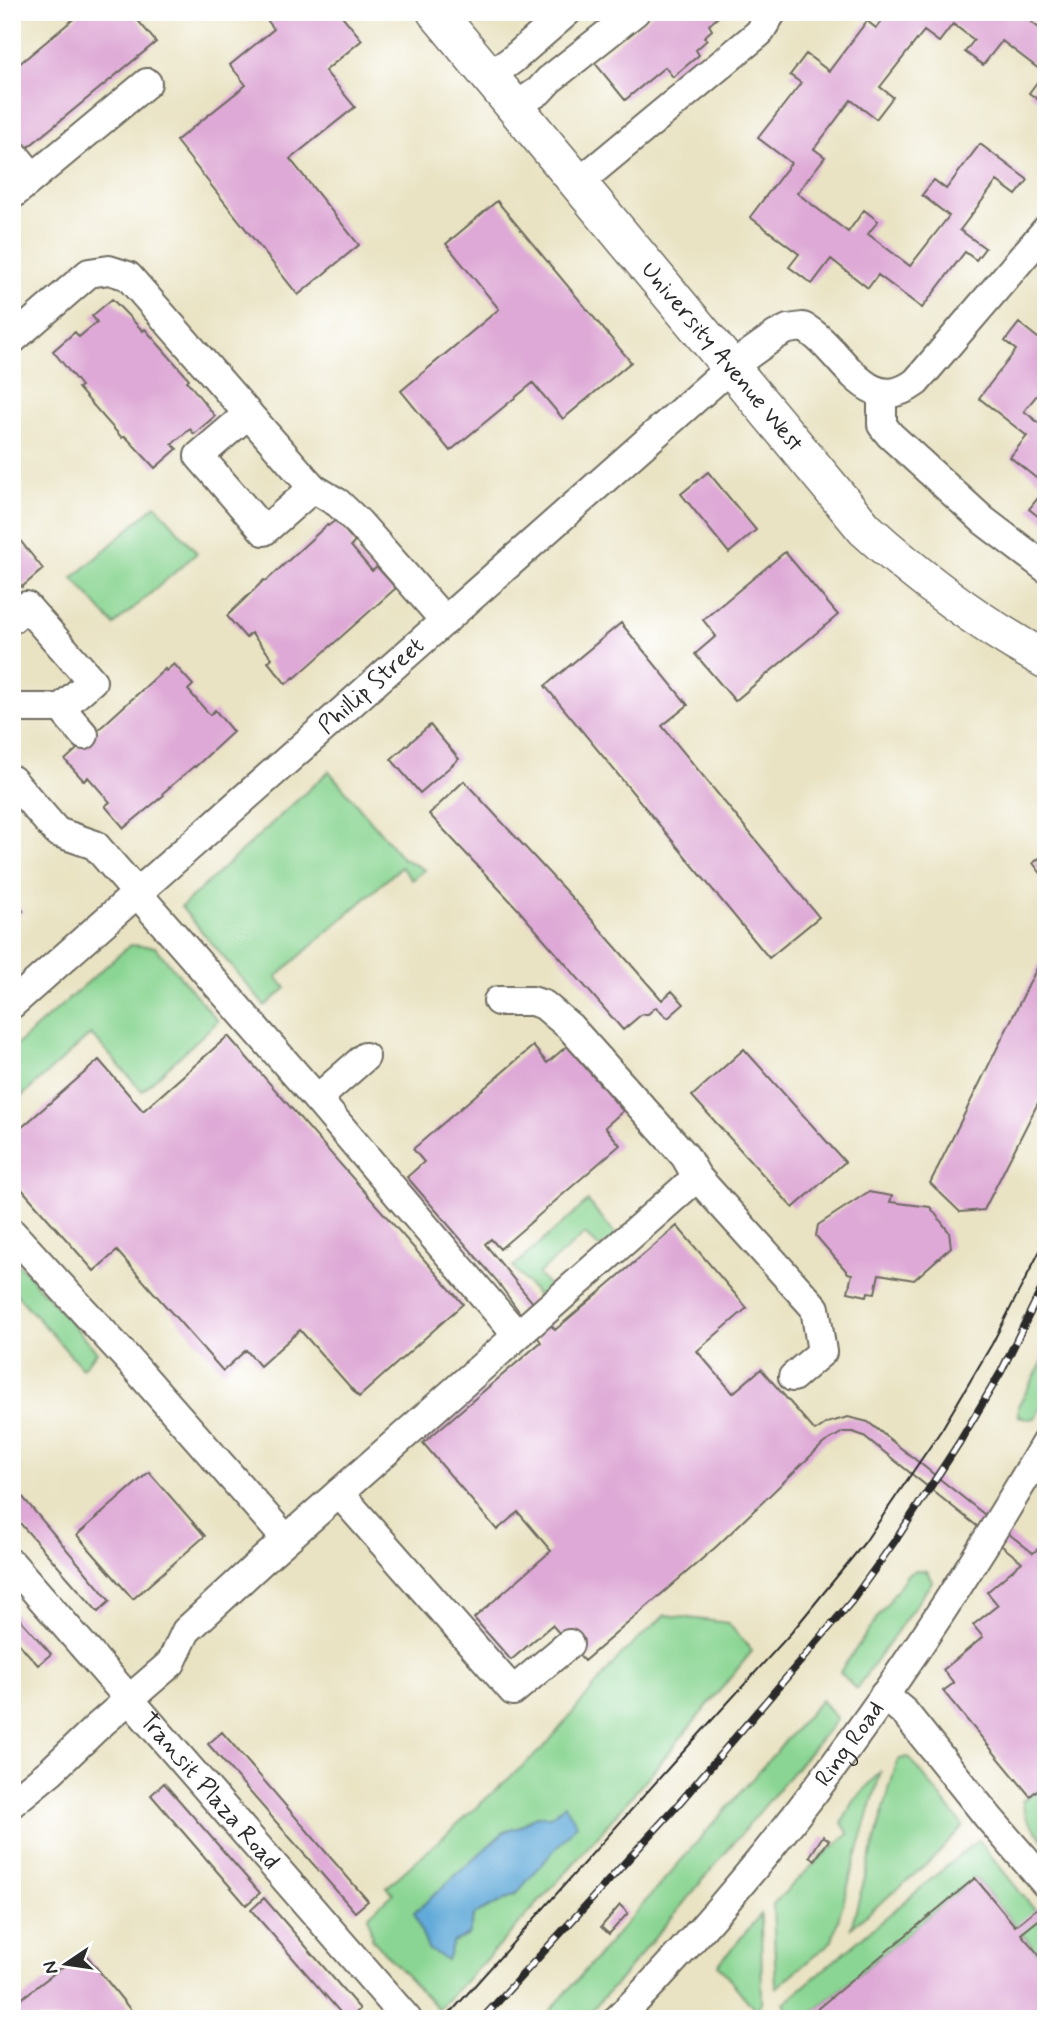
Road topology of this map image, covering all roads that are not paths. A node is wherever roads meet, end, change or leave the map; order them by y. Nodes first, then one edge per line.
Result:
1 (436, 12) edge
2 (567, 12) edge
3 (635, 12) edge
4 (758, 19) edge
5 (488, 77) junction
6 (147, 83) dead end
7 (513, 108) junction
8 (12, 152) edge
9 (577, 184) junction
10 (22, 186) edge
11 (1046, 230) edge
12 (12, 340) edge
13 (731, 367) junction
14 (882, 394) junction
15 (248, 414) junction
16 (313, 488) junction
17 (1046, 568) edge
18 (12, 619) edge
19 (445, 621) junction
20 (1046, 660) edge
21 (13, 703) edge
22 (61, 708) junction
23 (85, 735) dead end
24 (12, 780) edge
25 (137, 893) junction
26 (498, 1001) dead end
27 (12, 1004) edge
28 (365, 1057) dead end
29 (317, 1099) junction
30 (696, 1177) junction
31 (12, 1233) edge
32 (517, 1335) junction
33 (793, 1377) dead end
34 (1046, 1442) edge
35 (339, 1493) junction
36 (286, 1539) junction
37 (12, 1564) edge
38 (569, 1644) dead end
39 (884, 1695) junction
40 (129, 1699) junction
41 (12, 1802) edge
42 (1046, 1884) edge
43 (407, 2019) edge
44 (618, 2019) edge

1 - 5 main road, University Avenue West
2 - 5 street
3 - 7 street
4 - 9 street
5 - 7 main road, University Avenue West
6 - 10 street
7 - 9 main road, University Avenue West
8 - 10 street
9 - 13 main road, University Avenue West
11 - 14 street
12 - 15 street
13 - 14 street, Phillip Street
13 - 19 street, Phillip Street
13 - 20 main road, University Avenue West
14 - 17 street
15 - 16 street
15 - 16 street
16 - 19 street
18 - 22 street
19 - 25 street, Phillip Street
21 - 22 street
22 - 23 street
24 - 25 street
25 - 27 street, Phillip Street
25 - 29 street
26 - 30 street
28 - 29 street
29 - 32 street
30 - 32 street
30 - 33 street
31 - 36 street
32 - 35 street
34 - 39 street, Ring Road
35 - 36 street
35 - 38 street
36 - 40 street
37 - 40 street, Transit Plaza Road
39 - 42 street
39 - 44 street, Ring Road
40 - 41 street
40 - 43 street, Transit Plaza Road

